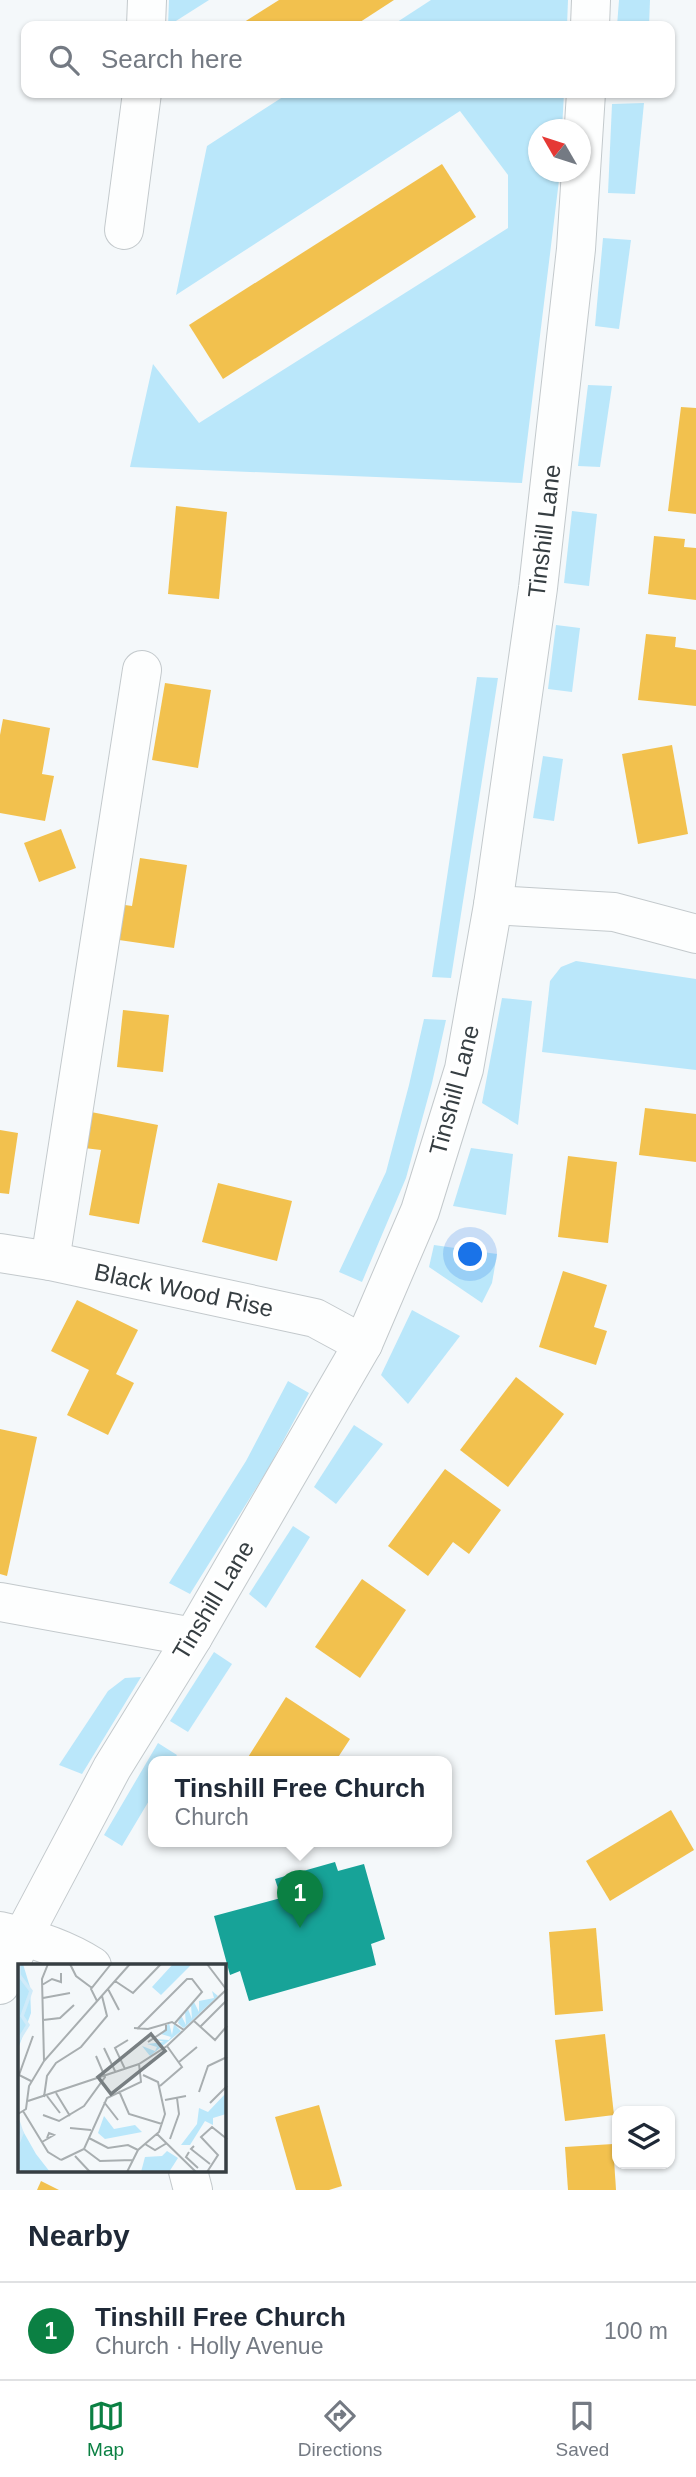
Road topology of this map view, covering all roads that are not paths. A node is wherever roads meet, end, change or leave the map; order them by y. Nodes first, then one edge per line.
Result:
1 (147, 0) edge
2 (592, 0) edge
3 (146, 21) edge
4 (590, 21) edge
5 (141, 98) edge
6 (586, 98) edge
7 (124, 230) dead end
8 (142, 670) dead end
9 (493, 905) junction
10 (696, 934) edge
11 (0, 1253) edge
12 (50, 1261) junction
13 (363, 1344) junction
14 (0, 1602) edge
15 (193, 1637) junction
16 (12, 1933) edge
17 (89, 1964) edge
18 (0, 1985) edge
19 (188, 2172) edge
20 (193, 2190) edge

1 - 3 street
2 - 4 street
5 - 7 street
6 - 9 street, Tinshill Lane
8 - 12 street
9 - 10 street
9 - 13 street, Tinshill Lane
11 - 12 street, Black Wood Rise
12 - 13 street, Black Wood Rise
13 - 15 street, Tinshill Lane
14 - 15 street
15 - 16 street, Tinshill Lane
16 - 17 street
16 - 18 street, Tinshill Lane
19 - 20 street

